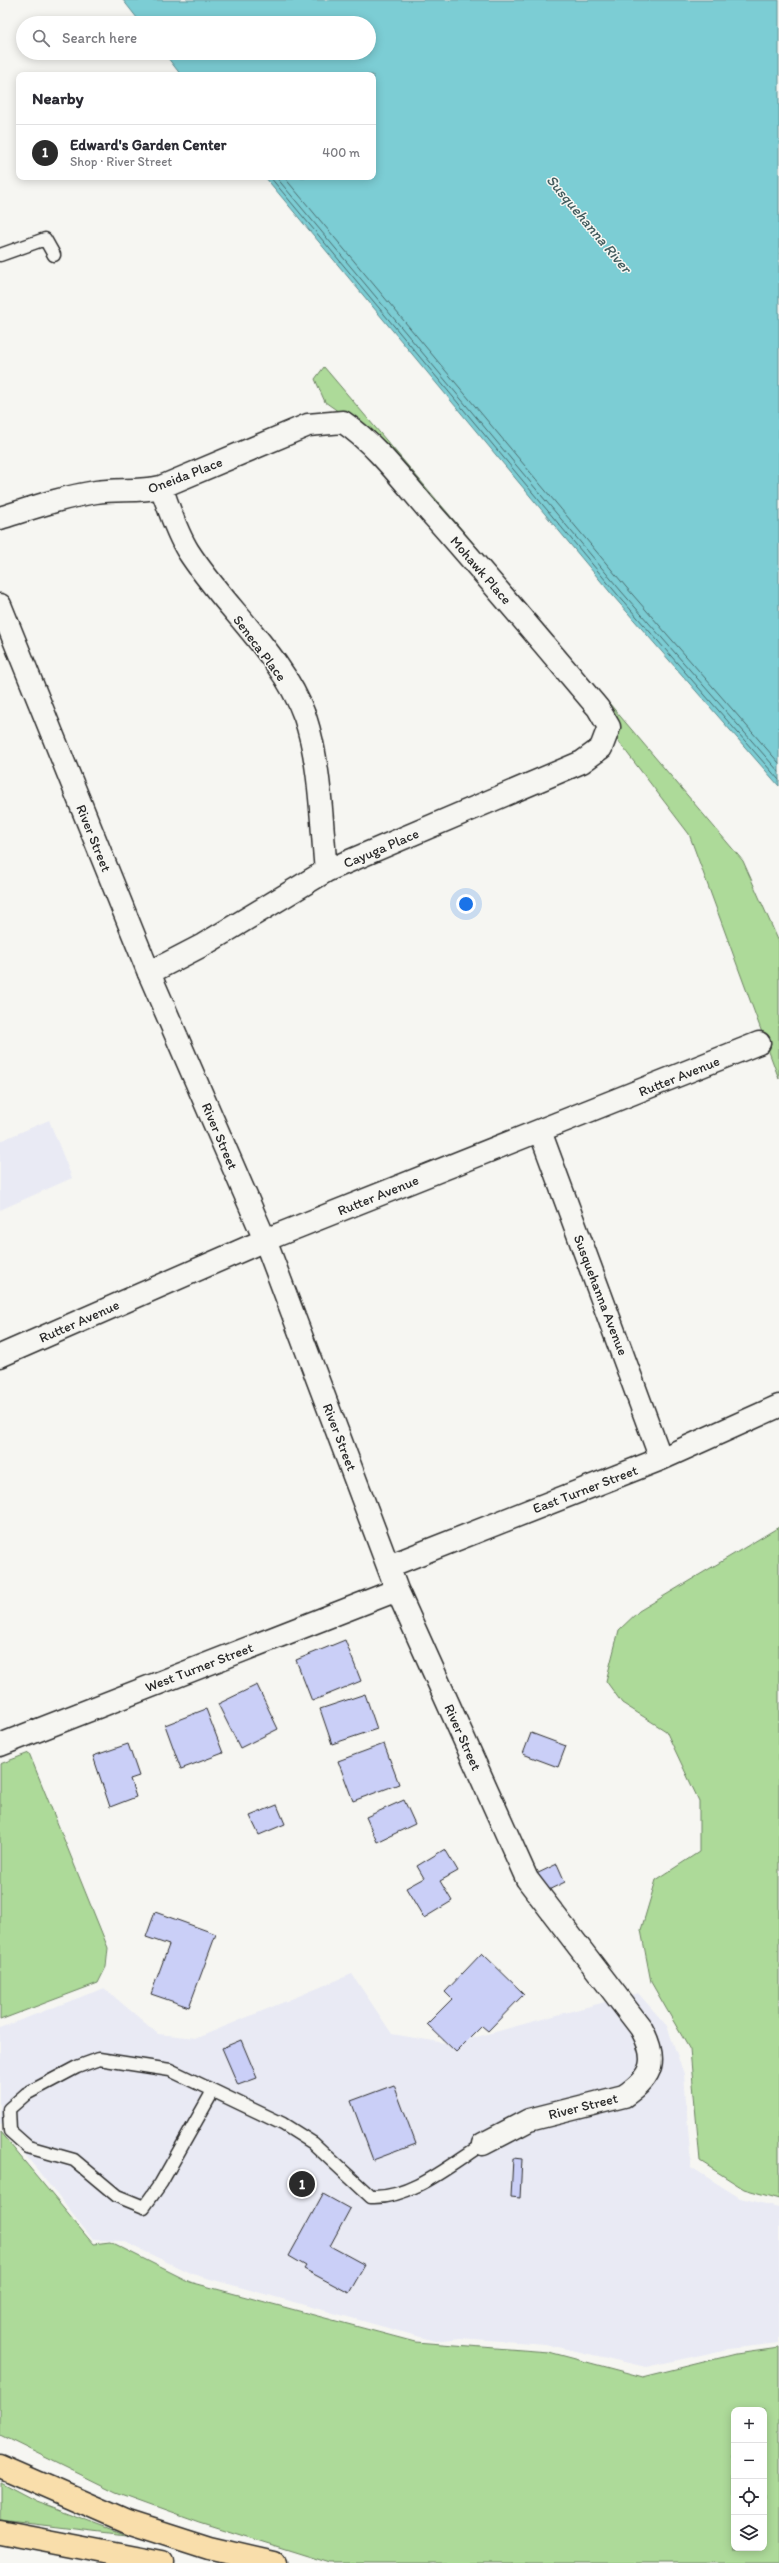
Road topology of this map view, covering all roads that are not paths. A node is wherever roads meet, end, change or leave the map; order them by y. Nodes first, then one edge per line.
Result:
1 (0, 255) edge
2 (54, 255) dead end
3 (343, 422) joint
4 (160, 487) junction
5 (0, 518) edge
6 (0, 605) edge
7 (609, 727) joint
8 (326, 871) junction
9 (149, 973) junction
10 (759, 1043) dead end
11 (540, 1131) junction
12 (264, 1240) junction
13 (0, 1356) edge
14 (779, 1406) edge
15 (661, 1459) junction
16 (389, 1566) junction
17 (398, 1590) junction
18 (0, 1745) edge
19 (213, 2090) junction
20 (483, 2144) joint
21 (0, 2466) edge
22 (0, 2532) edge
23 (162, 2563) edge
24 (274, 2563) edge

1 - 2 lane
3 - 4 street, Oneida Place
3 - 7 street, Mohawk Place
4 - 5 street, Oneida Place
4 - 8 street, Seneca Place
6 - 9 street, River Street
7 - 8 street, Cayuga Place
8 - 9 street, Cayuga Place
9 - 12 street, River Street
10 - 11 street, Rutter Avenue
11 - 12 street, Rutter Avenue
11 - 15 street, Susquehanna Avenue
12 - 13 street, Rutter Avenue
12 - 16 street, River Street
14 - 15 street, East Turner Street
15 - 16 street, East Turner Street
16 - 17 street, River Street
17 - 18 street, West Turner Street
17 - 20 street, River Street
19 - 19 lane
19 - 20 lane
21 - 24 highway
22 - 23 highway

